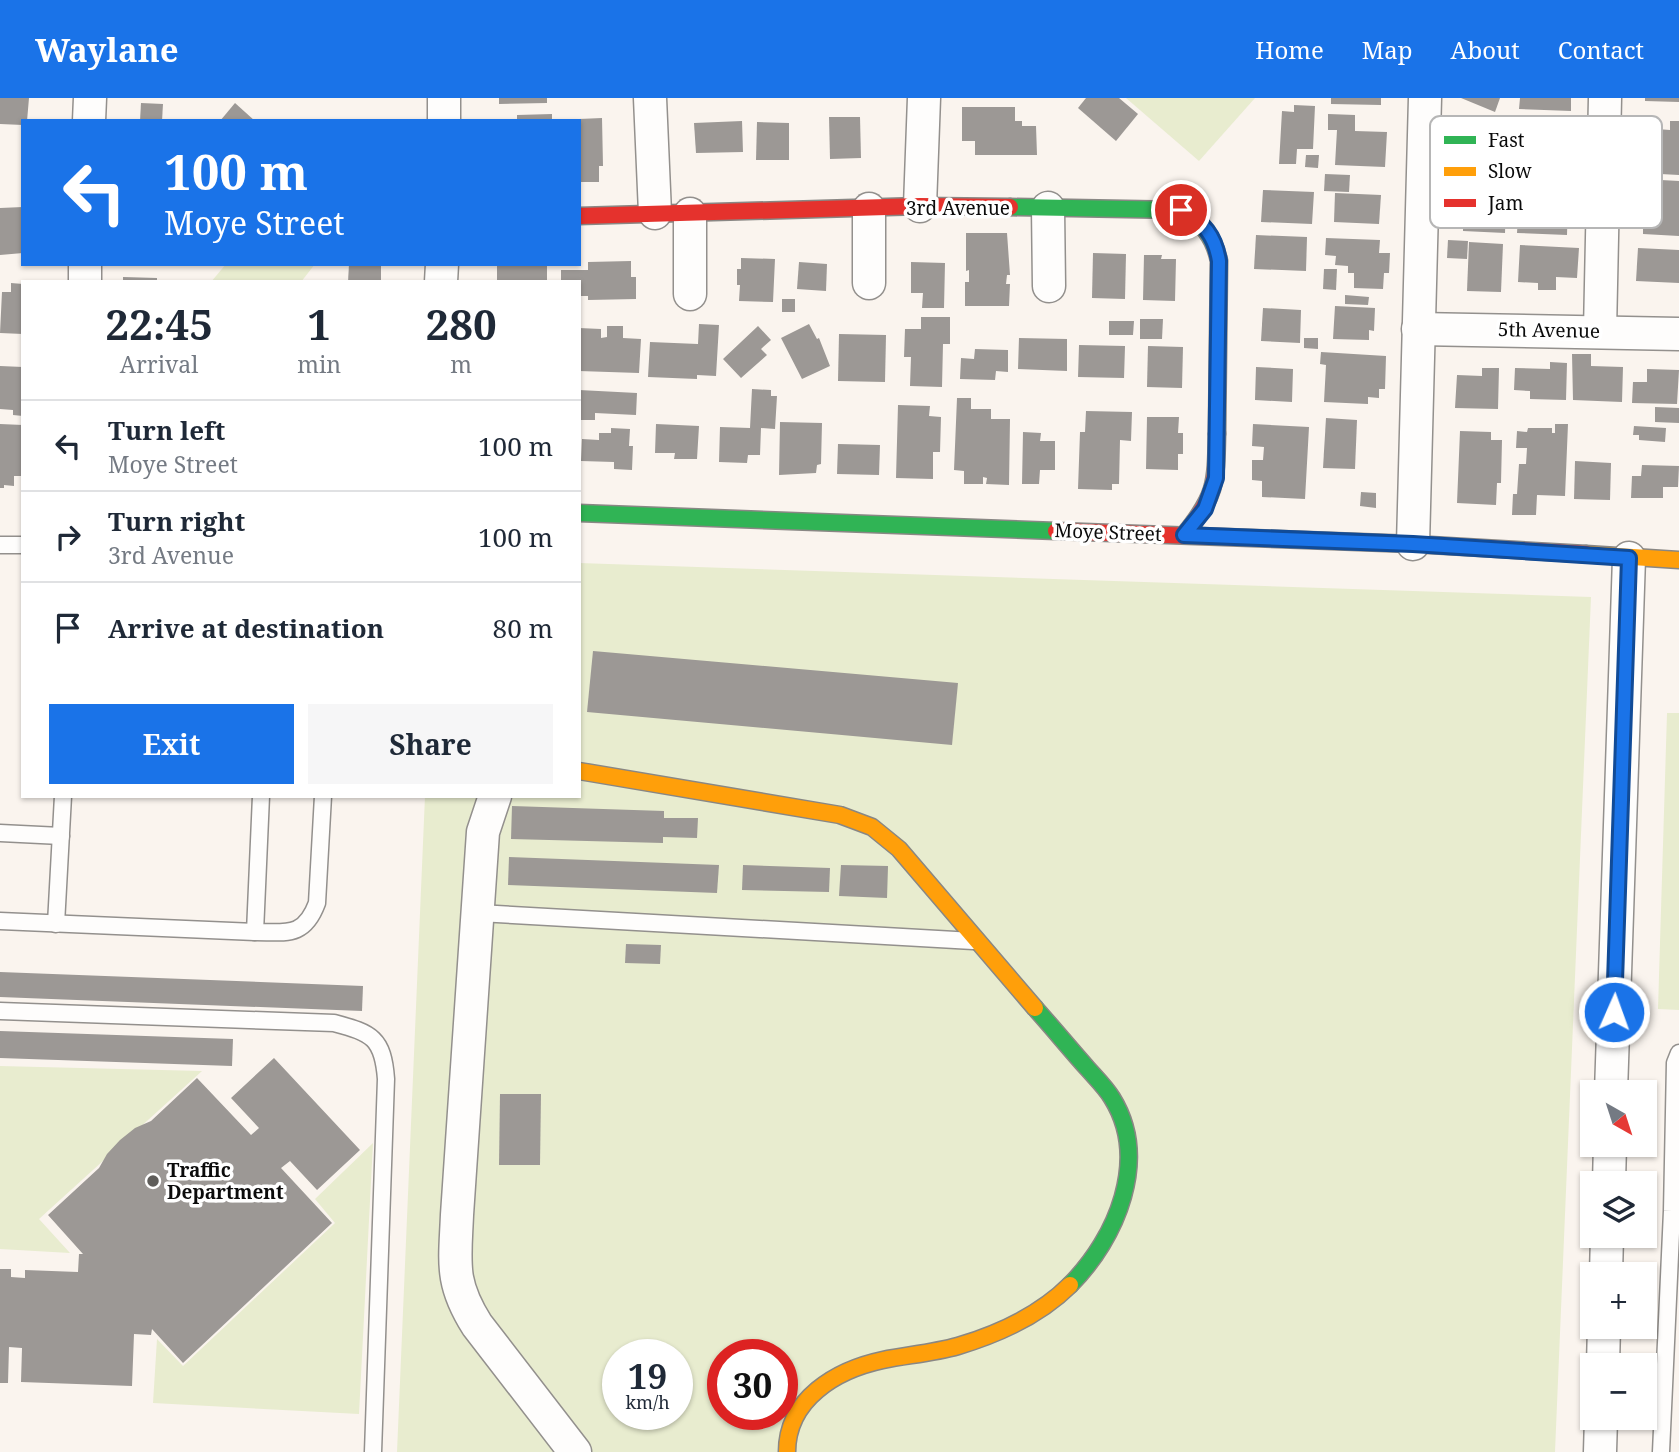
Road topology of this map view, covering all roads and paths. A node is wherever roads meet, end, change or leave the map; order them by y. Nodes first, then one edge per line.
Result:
1 (90, 98) edge
2 (444, 98) edge
3 (650, 98) edge
4 (924, 98) edge
5 (1425, 98) edge
6 (1605, 98) edge
7 (1605, 116) edge
8 (89, 119) edge
9 (444, 119) edge
10 (920, 206) junction
11 (1048, 208) junction
12 (869, 209) junction
13 (655, 214) junction
14 (690, 214) junction
15 (581, 216) edge
16 (1602, 228) edge
17 (869, 283) dead end
18 (1049, 286) dead end
19 (690, 294) dead end
20 (1418, 329) junction
21 (1600, 331) junction
22 (1679, 334) edge
23 (581, 513) edge
24 (1184, 535) junction
25 (1413, 544) junction
26 (0, 545) edge
27 (21, 545) edge
28 (1629, 558) junction
29 (1679, 560) edge
30 (581, 771) edge
31 (63, 798) edge
32 (261, 798) edge
33 (323, 798) edge
34 (494, 798) edge
35 (0, 833) edge
36 (61, 836) junction
37 (479, 912) junction
38 (0, 921) edge
39 (56, 924) junction
40 (255, 932) junction
41 (975, 941) junction
42 (0, 1011) edge
43 (1679, 1053) edge
44 (1612, 1080) edge
45 (1675, 1211) edge
46 (1672, 1340) edge
47 (1601, 1430) edge
48 (373, 1452) edge
49 (575, 1452) edge
50 (787, 1452) edge
51 (1600, 1452) edge
52 (1661, 1452) edge

1 - 8 street
2 - 9 street
3 - 13 street
4 - 10 street
5 - 20 street
6 - 7 street
10 - 11 street, 3rd Avenue
10 - 12 street, 3rd Avenue
11 - 18 street
11 - 24 street, 3rd Avenue
12 - 14 street, 3rd Avenue
12 - 17 street
13 - 14 street, 3rd Avenue
13 - 15 street, 3rd Avenue
14 - 19 street
16 - 21 street
20 - 21 street, 5th Avenue
20 - 25 street
21 - 22 street, 5th Avenue
23 - 24 street, Moye Street
24 - 25 street, Moye Street
25 - 28 street, Moye Street
26 - 27 lane
28 - 29 street, Moye Street
28 - 44 street
30 - 41 street
31 - 36 lane
32 - 40 lane
33 - 40 lane
34 - 37 street
35 - 36 lane
36 - 39 lane
37 - 41 lane
37 - 49 street
38 - 39 lane
39 - 40 lane
41 - 50 street
42 - 48 lane
43 - 45 lane
45 - 46 lane
46 - 52 lane
47 - 51 street

